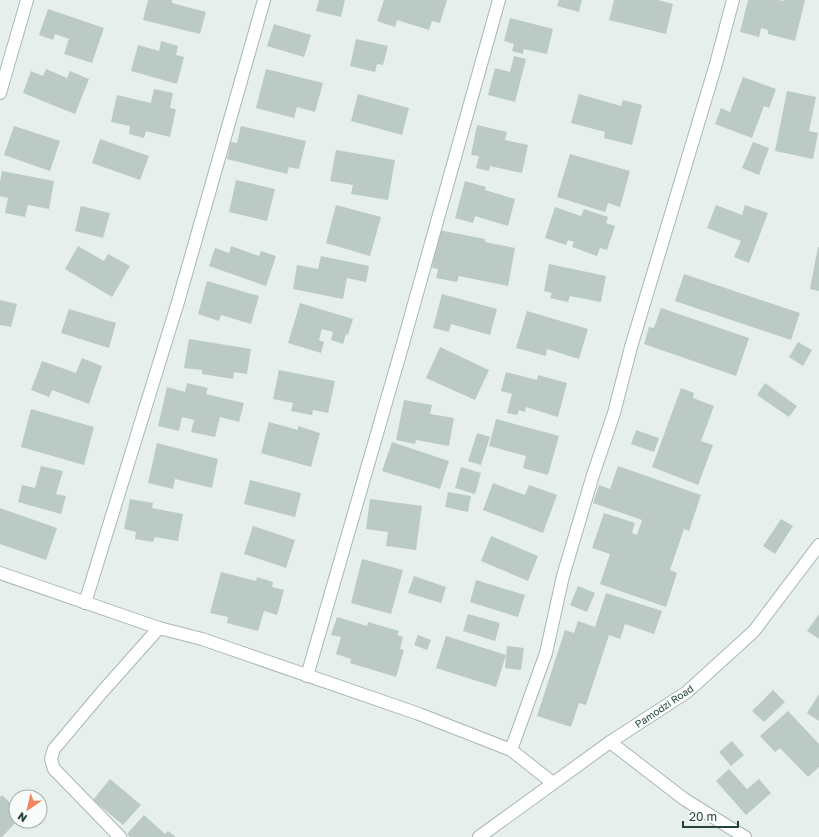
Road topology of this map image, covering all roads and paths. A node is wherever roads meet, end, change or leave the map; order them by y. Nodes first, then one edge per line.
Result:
1 (27, 0) edge
2 (264, 0) edge
3 (499, 0) edge
4 (734, 0) edge
5 (0, 93) edge
6 (819, 545) edge
7 (0, 573) edge
8 (85, 603) junction
9 (159, 628) junction
10 (307, 676) junction
11 (610, 742) junction
12 (511, 750) junction
13 (553, 783) junction
14 (120, 837) edge
15 (480, 837) edge
16 (745, 837) edge

1 - 5 street
2 - 8 street
3 - 10 street
4 - 12 street
6 - 11 street, Pamodzi Road
7 - 8 street
8 - 9 street
9 - 10 street
9 - 14 street
10 - 12 street
11 - 13 street, Pamodzi Road
11 - 16 street
12 - 13 street
13 - 15 street, Pamodzi Road

